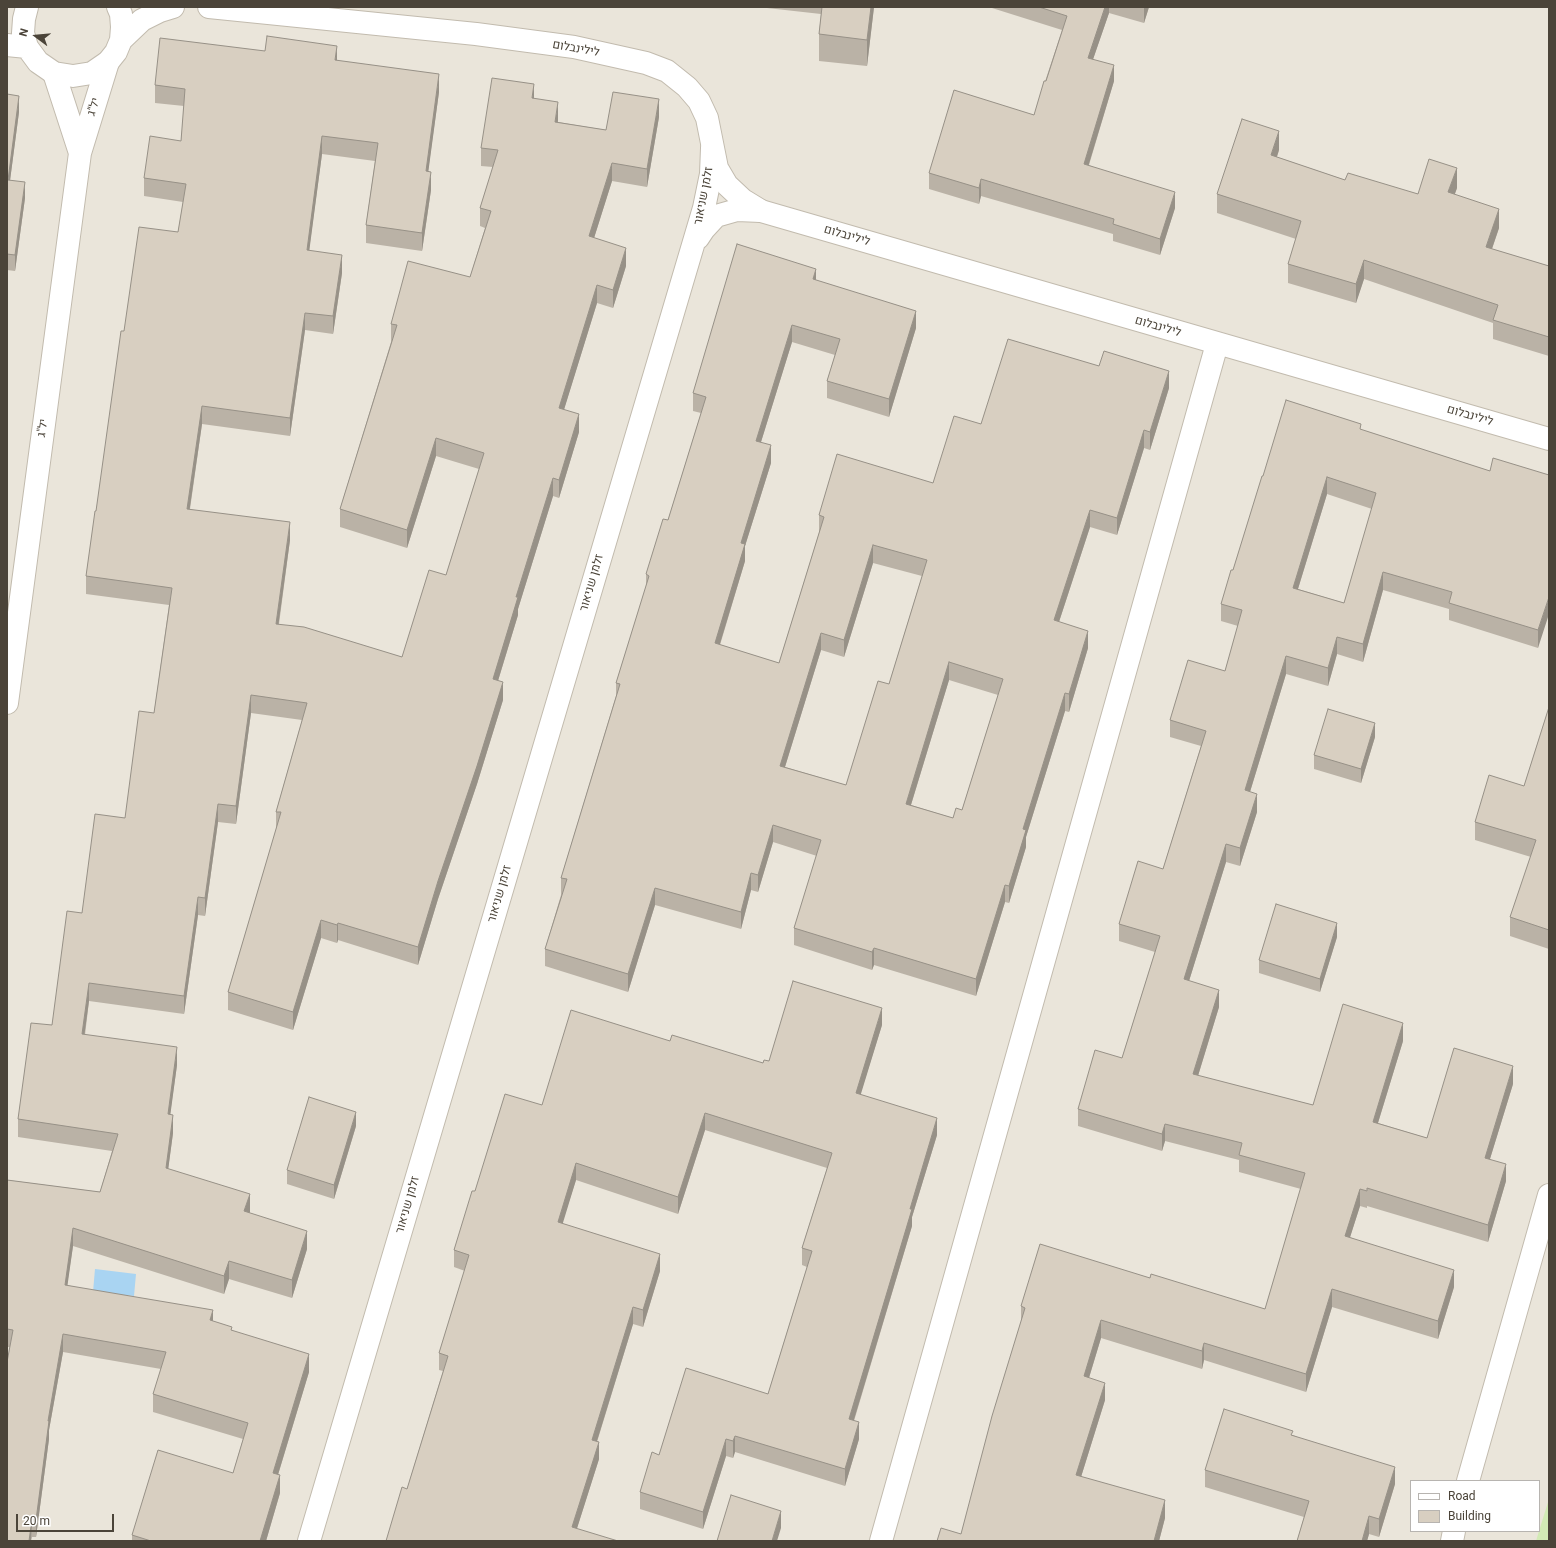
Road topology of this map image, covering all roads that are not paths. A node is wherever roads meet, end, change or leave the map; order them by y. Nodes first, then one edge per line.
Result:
1 (27, 7) edge
2 (118, 7) edge
3 (173, 7) edge
4 (209, 7) edge
5 (121, 40) junction
6 (17, 46) edge
7 (108, 62) junction
8 (54, 73) junction
9 (712, 143) junction
10 (80, 153) junction
11 (761, 211) junction
12 (692, 247) junction
13 (1217, 344) junction
14 (1549, 438) edge
15 (7, 703) edge
16 (1549, 1195) edge
17 (1468, 1480) edge
18 (309, 1541) edge
19 (881, 1541) edge

1 - 6 street
2 - 5 street
3 - 5 street
4 - 9 street, לילינבלום
5 - 7 street
6 - 8 street
7 - 8 street
7 - 10 street, יל"ג
8 - 10 street, יל"ג
9 - 11 street, לילינבלום
9 - 12 street, זלמן שניאור
10 - 15 street, יל"ג
11 - 12 street, זלמן שניאור
11 - 13 street, לילינבלום
12 - 18 street, זלמן שניאור
13 - 14 street, לילינבלום
13 - 19 street
16 - 17 street

